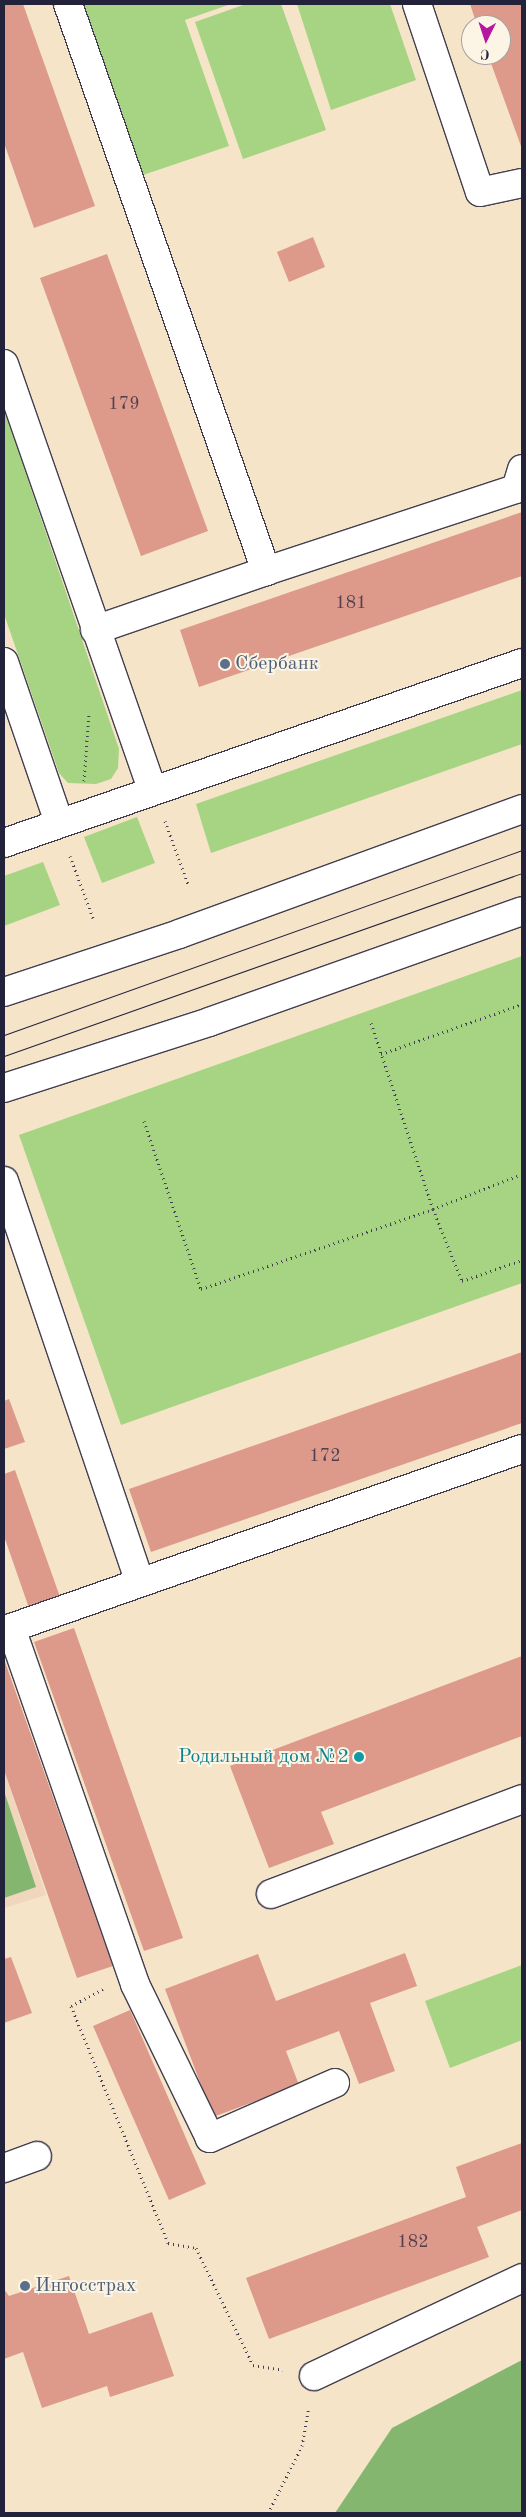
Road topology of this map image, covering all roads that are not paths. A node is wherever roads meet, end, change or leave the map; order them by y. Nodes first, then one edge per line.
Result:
1 (68, 4) edge
2 (417, 4) edge
3 (522, 183) edge
4 (4, 364) edge
5 (522, 469) edge
6 (266, 571) junction
7 (95, 630) junction
8 (4, 662) edge
9 (522, 663) edge
10 (153, 791) junction
11 (522, 809) edge
12 (59, 823) junction
13 (4, 843) edge
14 (522, 911) edge
15 (4, 992) edge
16 (4, 1088) edge
17 (4, 1181) edge
18 (522, 1449) edge
19 (140, 1582) junction
20 (522, 1799) edge
21 (271, 1894) dead end
22 (335, 2083) dead end
23 (37, 2156) dead end
24 (4, 2168) edge
25 (522, 2278) edge
26 (314, 2376) dead end

1 - 6 main road
2 - 3 main road
4 - 7 main road
5 - 6 main road
6 - 7 main road
7 - 10 main road
8 - 12 main road
9 - 10 main road
10 - 12 main road
11 - 15 main road
12 - 13 main road
14 - 16 main road
17 - 19 main road
18 - 19 main road
19 - 22 main road
20 - 21 main road
23 - 24 main road
25 - 26 main road

